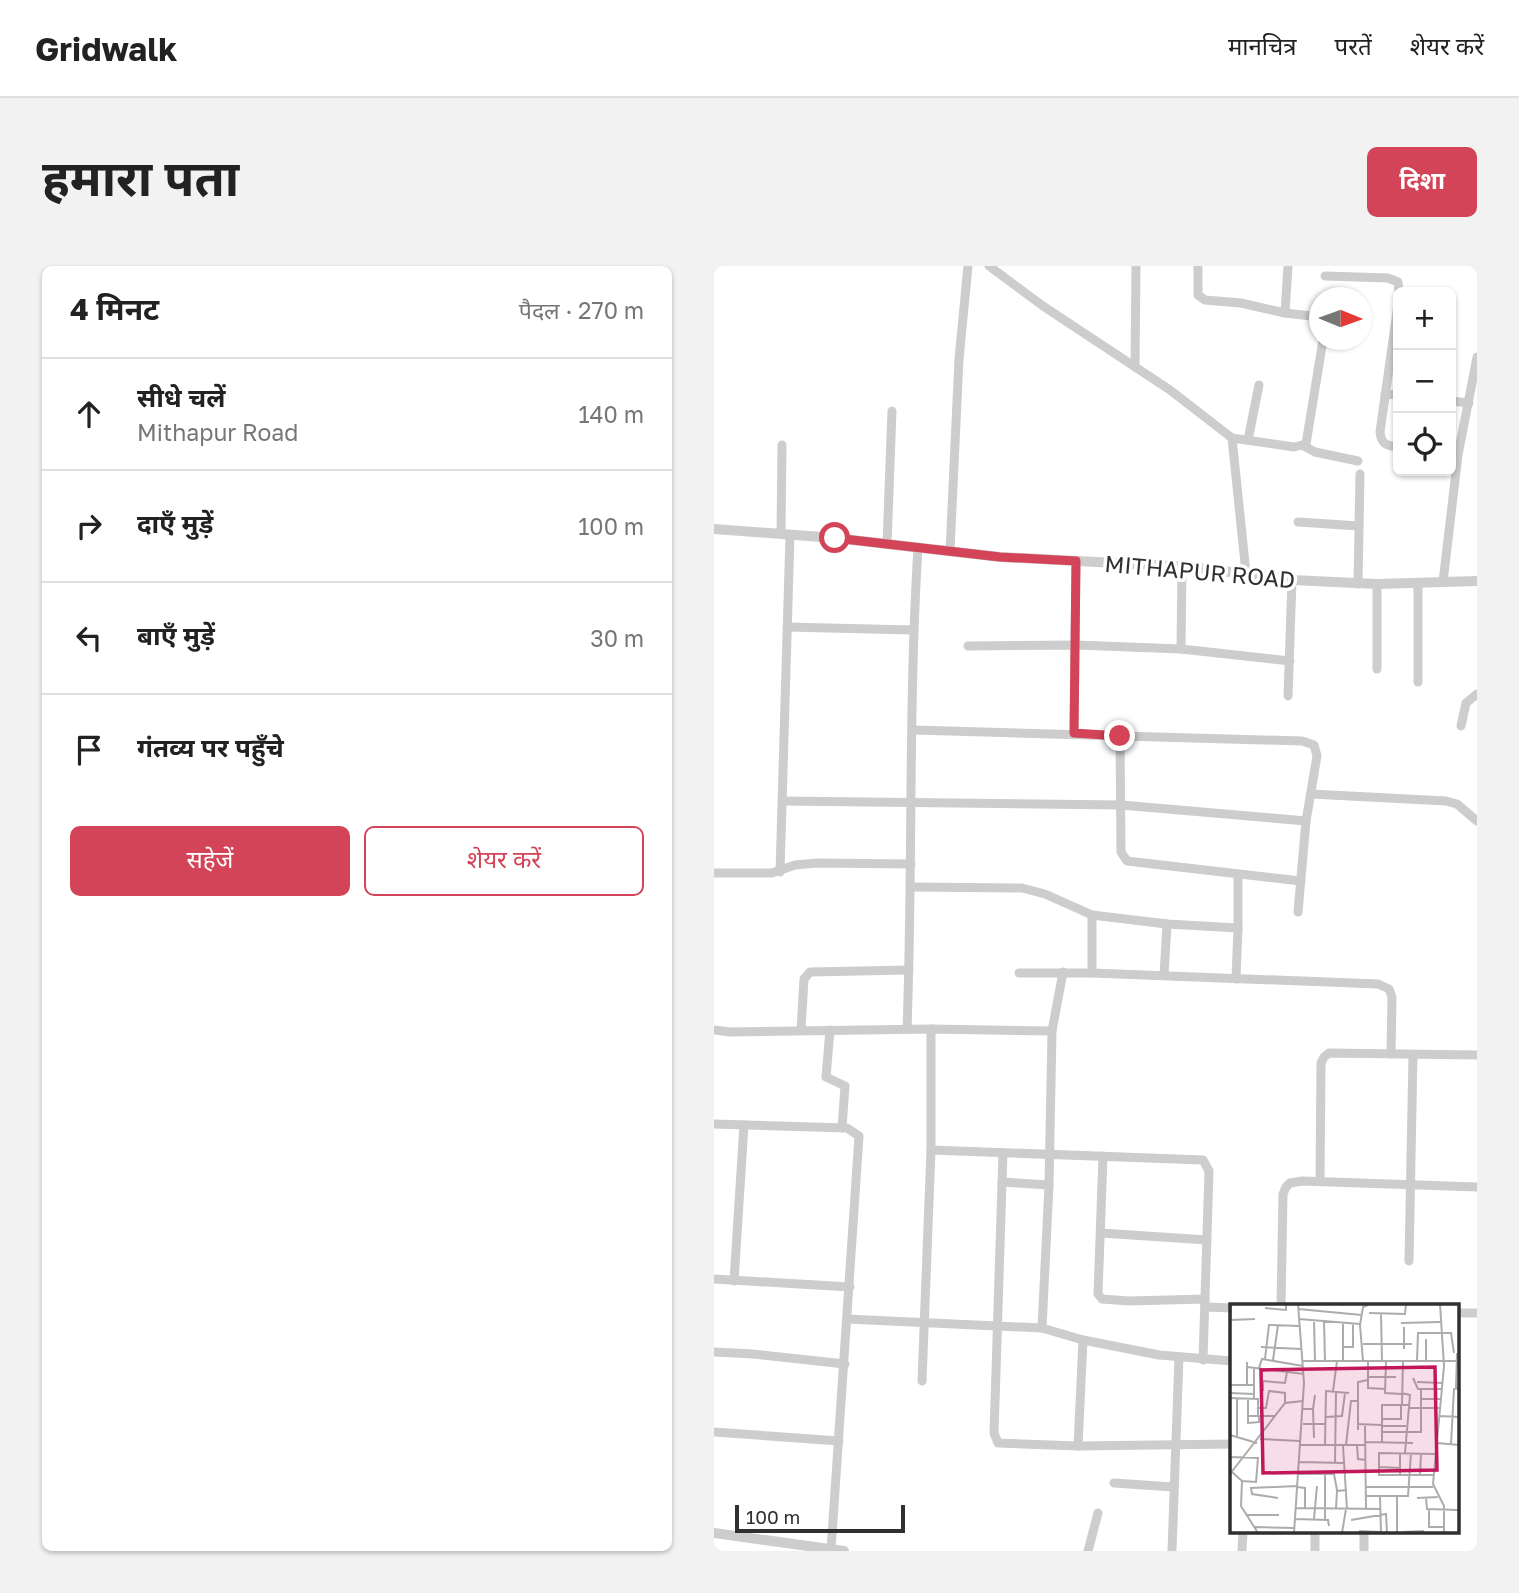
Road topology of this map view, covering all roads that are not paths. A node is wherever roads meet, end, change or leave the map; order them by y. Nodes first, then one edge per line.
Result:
1 (968, 266) edge
2 (1136, 266) edge
3 (1198, 266) edge
4 (1288, 266) edge
5 (994, 268) edge
6 (1325, 276) dead end
7 (1398, 287) edge
8 (1284, 313) junction
9 (1309, 316) edge
10 (1393, 340) edge
11 (1322, 350) edge
12 (1477, 358) edge
13 (1135, 367) junction
14 (1259, 384) dead end
15 (1385, 394) junction
16 (1393, 395) edge
17 (1456, 402) edge
18 (1469, 403) junction
19 (892, 411) dead end
20 (1232, 438) junction
21 (1248, 440) junction
22 (782, 445) dead end
23 (1304, 446) junction
24 (1393, 446) edge
25 (1456, 448) edge
26 (1358, 461) dead end
27 (1360, 474) dead end
28 (1452, 476) edge
29 (1298, 522) dead end
30 (1359, 526) junction
31 (714, 529) edge
32 (785, 534) junction
33 (887, 544) junction
34 (918, 548) junction
35 (950, 551) junction
36 (1076, 561) junction
37 (1182, 566) junction
38 (1246, 573) junction
39 (1292, 580) junction
40 (1477, 580) edge
41 (1443, 582) junction
42 (1358, 584) junction
43 (1377, 584) junction
44 (1418, 584) junction
45 (787, 627) junction
46 (913, 630) junction
47 (1076, 645) junction
48 (968, 646) dead end
49 (1181, 649) junction
50 (1290, 661) junction
51 (1377, 669) dead end
52 (1418, 682) dead end
53 (1477, 694) edge
54 (1288, 696) dead end
55 (1461, 726) dead end
56 (914, 730) junction
57 (1074, 733) junction
58 (1120, 736) junction
59 (1311, 794) junction
60 (782, 801) junction
61 (912, 802) junction
62 (1121, 805) junction
63 (1307, 821) junction
64 (1477, 821) edge
65 (911, 864) junction
66 (780, 872) junction
67 (714, 873) edge
68 (1238, 876) junction
69 (1301, 881) junction
70 (911, 887) junction
71 (1298, 912) dead end
72 (1092, 915) junction
73 (1167, 924) junction
74 (1238, 928) junction
75 (909, 970) junction
76 (1063, 972) junction
77 (1092, 972) junction
78 (1019, 973) dead end
79 (1164, 975) junction
80 (1236, 979) junction
81 (907, 1029) junction
82 (932, 1029) junction
83 (714, 1030) edge
84 (801, 1030) junction
85 (830, 1030) junction
86 (1052, 1031) junction
87 (1391, 1054) junction
88 (1413, 1055) junction
89 (1477, 1055) edge
90 (714, 1124) edge
91 (744, 1125) junction
92 (842, 1128) junction
93 (931, 1150) junction
94 (1003, 1153) junction
95 (1049, 1155) junction
96 (1103, 1156) junction
97 (1320, 1181) junction
98 (1002, 1182) junction
99 (1410, 1184) junction
100 (1049, 1185) junction
101 (1477, 1187) edge
102 (1101, 1233) junction
103 (1206, 1240) junction
104 (1409, 1261) dead end
105 (714, 1279) edge
106 (734, 1281) junction
107 (850, 1287) junction
108 (1205, 1303) junction
109 (1281, 1304) edge
110 (1230, 1308) edge
111 (847, 1320) junction
112 (924, 1324) junction
113 (999, 1326) junction
114 (1042, 1328) junction
115 (1083, 1340) junction
116 (714, 1352) edge
117 (1179, 1357) junction
118 (1203, 1360) junction
119 (1230, 1361) edge
120 (845, 1364) junction
121 (922, 1381) dead end
122 (714, 1432) edge
123 (839, 1441) junction
124 (1230, 1444) edge
125 (1174, 1445) junction
126 (1079, 1446) junction
127 (1114, 1483) dead end
128 (1173, 1487) junction
129 (1098, 1513) dead end
130 (714, 1533) edge
131 (831, 1550) edge
132 (844, 1551) edge
133 (1088, 1551) edge
134 (1172, 1551) edge

1 - 35 street
2 - 13 street
3 - 8 street
4 - 8 street
5 - 13 street
6 - 7 street
8 - 9 street
10 - 15 street
11 - 23 street
12 - 18 street
13 - 20 street
14 - 21 street
15 - 16 street
15 - 24 street
17 - 18 street
18 - 25 street
19 - 33 street
20 - 21 street
20 - 38 street
21 - 23 street
22 - 32 street
23 - 26 street
27 - 30 street
28 - 41 street
29 - 30 street
30 - 42 street
31 - 32 street, MITHAPUR ROAD
32 - 33 street, MITHAPUR ROAD
32 - 45 street
33 - 34 street, MITHAPUR ROAD
34 - 35 street, MITHAPUR ROAD
34 - 46 street
35 - 36 street, MITHAPUR ROAD
36 - 37 street, MITHAPUR ROAD
36 - 47 street
37 - 38 street, MITHAPUR ROAD
37 - 49 street
38 - 39 street, MITHAPUR ROAD
39 - 42 street, MITHAPUR ROAD
39 - 50 street
40 - 41 street, MITHAPUR ROAD
41 - 44 street, MITHAPUR ROAD
42 - 43 street, MITHAPUR ROAD
43 - 44 street, MITHAPUR ROAD
43 - 51 street
44 - 52 street
45 - 46 street
45 - 60 street
46 - 56 street
47 - 48 street
47 - 49 street
47 - 57 street
49 - 50 street
50 - 54 street
53 - 55 street
56 - 57 street
56 - 61 street
57 - 58 street
58 - 59 street
58 - 62 street
59 - 63 street
59 - 64 street
60 - 61 street
60 - 66 street
61 - 62 street
61 - 65 street
62 - 63 street
62 - 68 street
63 - 69 street
65 - 66 street
65 - 70 street
66 - 67 street
68 - 69 street
68 - 74 street
69 - 71 street
70 - 72 street
70 - 75 street
72 - 73 street
72 - 77 street
73 - 74 street
73 - 79 street
74 - 80 street
75 - 81 street
75 - 84 street
76 - 77 street
76 - 78 street
76 - 86 street
77 - 79 street
79 - 80 street
80 - 87 street
81 - 82 street
81 - 85 street
82 - 86 street
82 - 93 street
83 - 84 street
84 - 85 street
85 - 92 street
86 - 95 street
87 - 88 street
87 - 97 street
88 - 89 street
88 - 99 street
90 - 91 street
91 - 92 street
91 - 106 street
92 - 107 street
93 - 94 street
93 - 112 street
94 - 95 street
94 - 98 street
95 - 96 street
95 - 100 street
96 - 102 street
96 - 103 street
97 - 99 street
97 - 109 street
98 - 100 street
98 - 113 street
99 - 101 street
99 - 104 street
100 - 114 street
102 - 103 street
102 - 108 street
103 - 108 street
105 - 106 street
106 - 107 street
107 - 111 street
108 - 110 street
108 - 118 street
111 - 112 street
111 - 120 street
112 - 113 street
112 - 121 street
113 - 114 street
113 - 126 street
114 - 115 street
115 - 117 street
115 - 126 street
116 - 120 street
117 - 118 street
117 - 125 street
118 - 119 street
120 - 123 street
122 - 123 street
123 - 131 street
124 - 125 street
125 - 126 street
125 - 128 street
127 - 128 street
128 - 134 street
129 - 133 street
130 - 131 street
131 - 132 street

